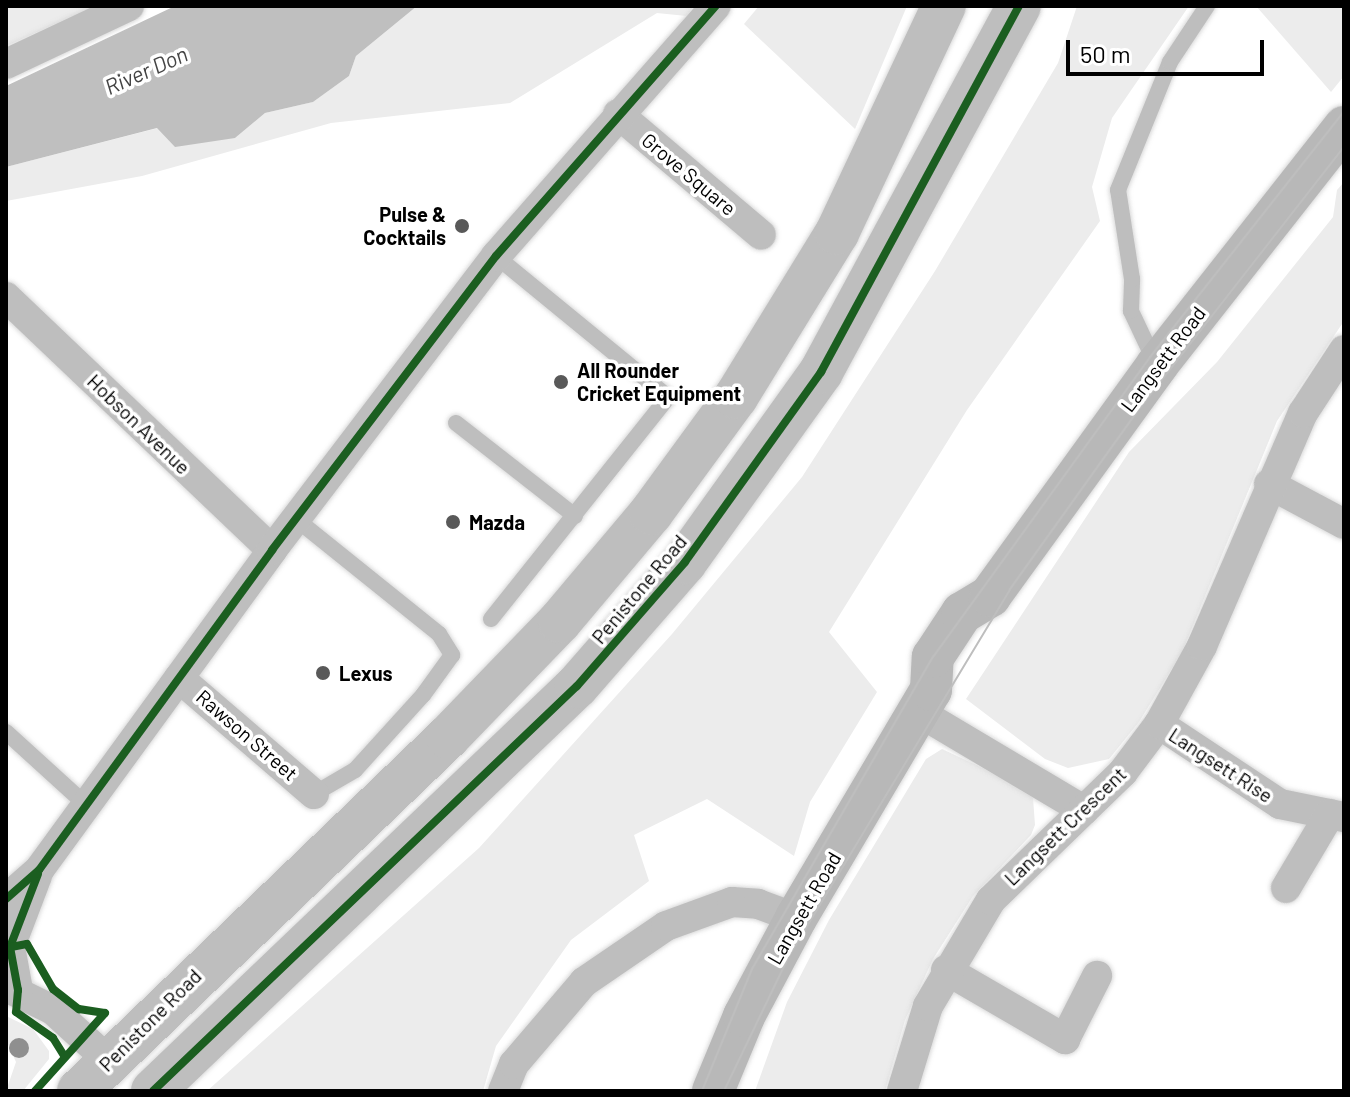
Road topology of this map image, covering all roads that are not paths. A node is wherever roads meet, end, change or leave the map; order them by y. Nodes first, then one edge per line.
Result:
1 (129, 6) edge
2 (716, 6) edge
3 (1019, 6) edge
4 (1207, 6) edge
5 (940, 11) edge
6 (6, 64) edge
7 (618, 114) junction
8 (1344, 127) edge
9 (761, 235) dead end
10 (496, 256) junction
11 (6, 297) edge
12 (1344, 350) edge
13 (1157, 365) junction
14 (456, 423) dead end
15 (1269, 484) junction
16 (575, 516) junction
17 (296, 519) junction
18 (1344, 524) edge
19 (272, 550) junction
20 (491, 619) dead end
21 (179, 678) junction
22 (924, 700) junction
23 (1159, 724) junction
24 (6, 732) edge
25 (314, 794) joint
26 (85, 804) junction
27 (1084, 810) junction
28 (1337, 815) edge
29 (39, 870) junction
30 (1286, 888) dead end
31 (6, 899) edge
32 (796, 918) junction
33 (946, 970) junction
34 (1097, 976) dead end
35 (12, 988) edge
36 (112, 1076) edge
37 (79, 1091) edge
38 (153, 1091) edge
39 (503, 1091) edge
40 (713, 1091) edge
41 (902, 1091) edge

1 - 6 street
2 - 7 street
3 - 38 highway, Penistone Road
4 - 13 lane
5 - 36 highway, Penistone Road
7 - 9 street, Grove Square
7 - 10 street
8 - 13 street, Langsett Road
10 - 16 lane
10 - 17 street
11 - 19 street, Hobson Avenue
12 - 15 street, Langsett Crescent
13 - 22 street, Langsett Road
14 - 16 lane
15 - 18 street
15 - 23 street, Langsett Crescent
16 - 20 lane
17 - 19 street
17 - 25 lane
19 - 21 street
21 - 25 street, Rawson Street
21 - 26 street
22 - 27 street
22 - 32 street, Langsett Road
23 - 27 street, Langsett Crescent
23 - 28 street, Langsett Rise
24 - 26 lane
26 - 29 street
27 - 33 street, Langsett Crescent
28 - 30 street, Langsett Rise
29 - 31 street
29 - 35 street
32 - 39 street
32 - 40 street, Langsett Road
33 - 34 street
33 - 41 street, Langsett Crescent
35 - 36 street
36 - 37 highway, Penistone Road

